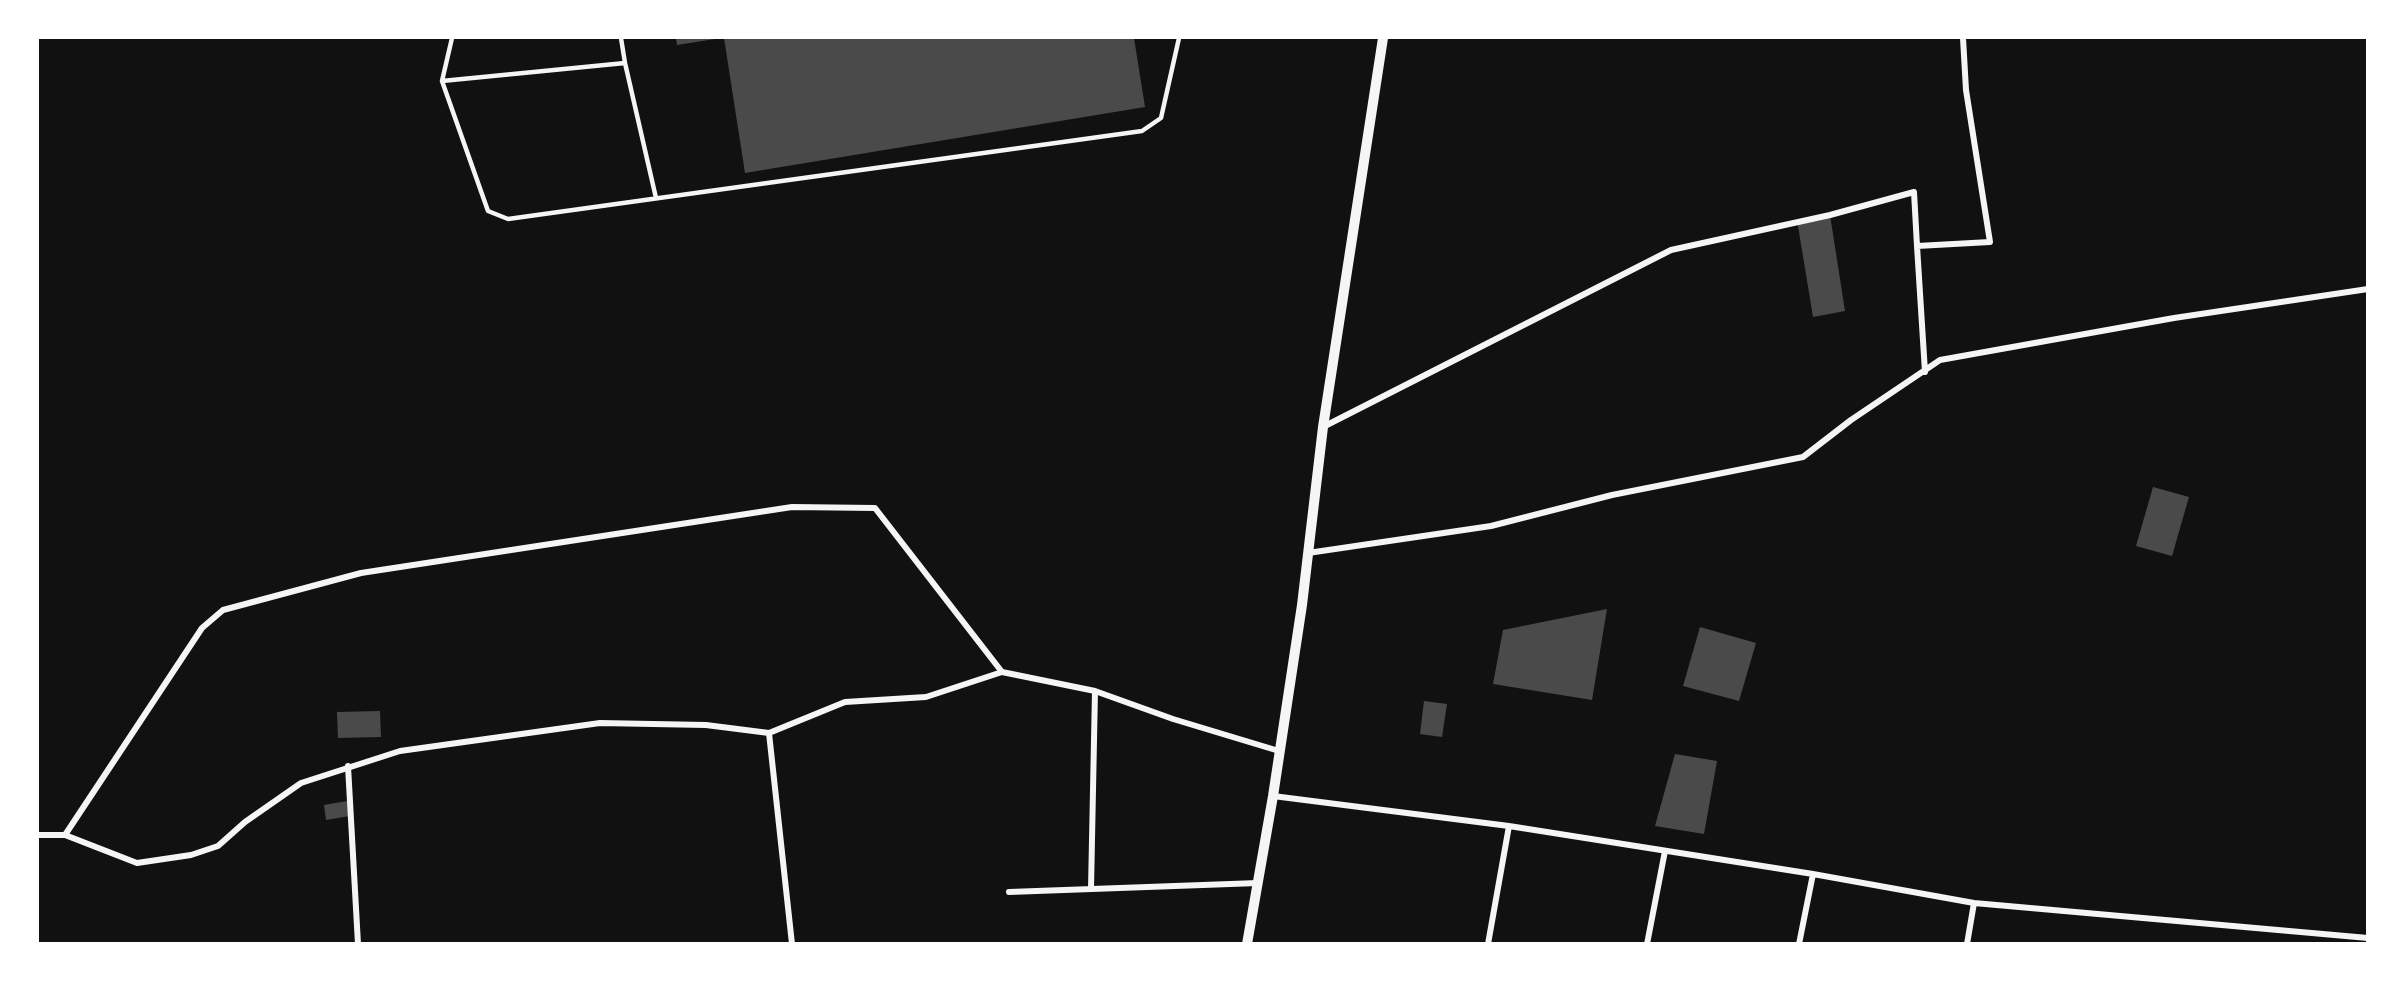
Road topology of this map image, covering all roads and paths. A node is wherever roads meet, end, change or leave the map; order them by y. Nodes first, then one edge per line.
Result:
1 (452, 38) edge
2 (621, 38) edge
3 (1179, 38) edge
4 (1383, 38) edge
5 (1963, 38) edge
6 (625, 63) junction
7 (442, 81) junction
8 (656, 198) junction
9 (1917, 246) junction
10 (2367, 289) edge
11 (1925, 372) junction
12 (1323, 427) junction
13 (1308, 553) junction
14 (1002, 672) junction
15 (1095, 691) junction
16 (769, 733) junction
17 (1279, 751) junction
18 (348, 766) junction
19 (1273, 796) junction
20 (1509, 826) junction
21 (38, 835) edge
22 (65, 835) junction
23 (1665, 851) junction
24 (1813, 874) junction
25 (1258, 883) junction
26 (1091, 889) junction
27 (1009, 892) dead end
28 (1974, 903) junction
29 (2367, 938) edge
30 (358, 944) edge
31 (792, 944) edge
32 (1246, 944) edge
33 (1488, 944) edge
34 (1647, 944) edge
35 (1799, 944) edge
36 (1967, 944) edge

1 - 7 lane
2 - 6 lane
3 - 8 lane
4 - 12 street
5 - 9 street
6 - 7 lane
6 - 8 lane
7 - 8 lane
9 - 11 street
9 - 12 street
10 - 11 street
11 - 13 street
12 - 13 street
13 - 17 street
14 - 15 street
14 - 16 street
14 - 22 street
15 - 17 street
15 - 26 street
16 - 18 street
16 - 31 street
17 - 19 street
18 - 22 street
18 - 30 street
19 - 20 street
19 - 25 street
20 - 23 street
20 - 33 street
21 - 22 street
23 - 24 street
23 - 34 street
24 - 28 street
24 - 35 street
25 - 26 street
25 - 32 street
26 - 27 street
28 - 29 street
28 - 36 street

